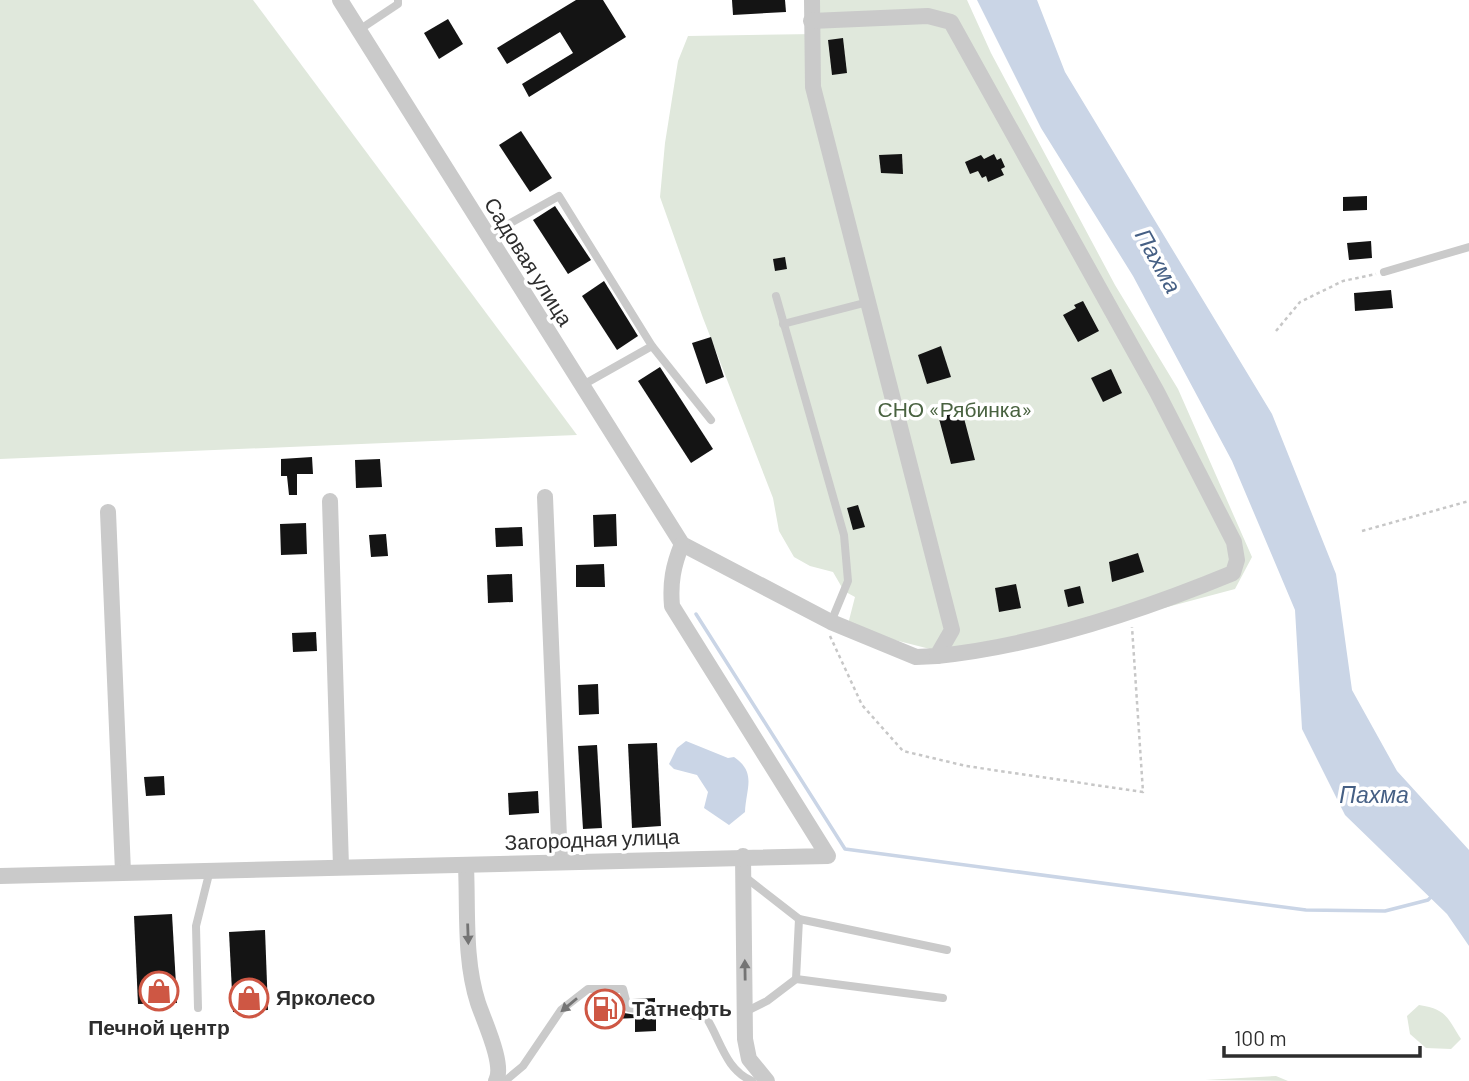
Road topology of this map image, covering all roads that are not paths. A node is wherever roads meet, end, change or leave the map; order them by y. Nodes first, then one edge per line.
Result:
1 (340, 0) edge
2 (398, 0) edge
3 (812, 0) edge
4 (811, 21) junction
5 (359, 30) junction
6 (487, 236) junction
7 (1469, 247) edge
8 (1384, 272) road end
9 (776, 296) dead end
10 (869, 302) junction
11 (783, 324) junction
12 (652, 346) junction
13 (581, 386) junction
14 (711, 420) dead end
15 (545, 497) dead end
16 (330, 501) dead end
17 (108, 512) dead end
18 (682, 544) junction
19 (826, 620) junction
20 (937, 656) junction
21 (743, 856) junction
22 (560, 862) junction
23 (467, 866) junction
24 (341, 867) junction
25 (210, 870) junction
26 (123, 872) junction
27 (0, 876) edge
28 (744, 877) junction
29 (800, 919) junction
30 (947, 950) dead end
31 (796, 979) junction
32 (943, 998) dead end
33 (198, 1008) dead end
34 (745, 1012) junction
35 (496, 1081) edge
36 (505, 1081) edge
37 (752, 1081) edge
38 (767, 1081) edge

1 - 5 street, Садовая улица
2 - 5 lane
3 - 4 street
4 - 10 street
4 - 20 street
5 - 6 street, Садовая улица
6 - 12 lane
6 - 13 street, Садовая улица
7 - 8 lane
9 - 11 lane
10 - 11 lane
10 - 20 street
11 - 19 lane
12 - 13 lane
12 - 14 lane
13 - 18 street, Садовая улица
15 - 22 street
16 - 24 street
17 - 26 street
18 - 19 street
18 - 21 street, Загородная улица
19 - 20 street
21 - 22 street, Загородная улица
21 - 28 street
22 - 23 street, Загородная улица
23 - 24 street, Загородная улица
23 -> 35 street
24 - 25 street, Загородная улица
25 - 26 street, Загородная улица
25 - 33 lane
26 - 27 street, Загородная улица
28 - 29 lane
34 -> 28 street
29 - 30 lane
29 - 31 lane
31 - 32 lane
31 - 34 lane
34 - 38 street
37 -> 36 lane

